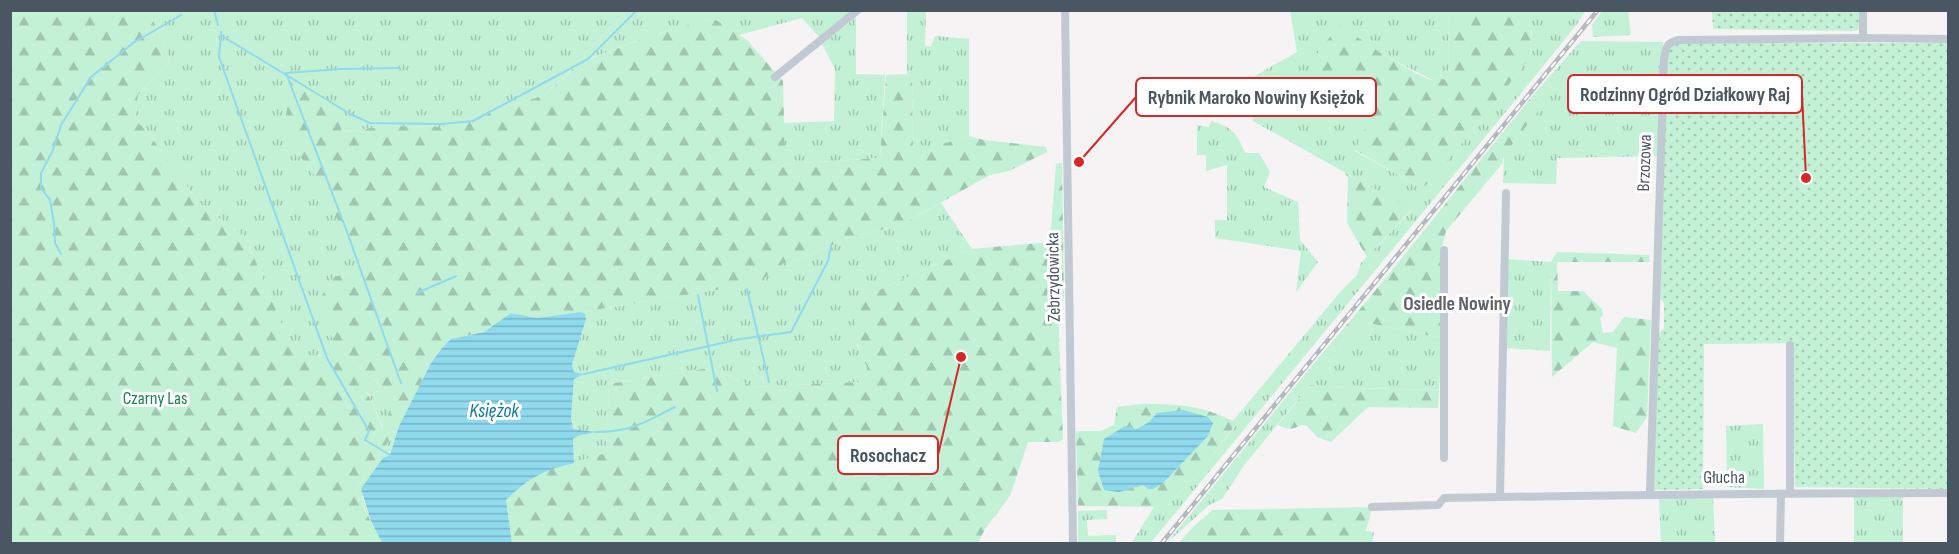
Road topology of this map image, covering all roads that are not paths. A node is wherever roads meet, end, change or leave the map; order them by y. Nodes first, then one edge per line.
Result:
1 (858, 10) edge
2 (1065, 10) edge
3 (1863, 10) edge
4 (1863, 38) junction
5 (1948, 39) edge
6 (775, 77) dead end
7 (1506, 193) dead end
8 (1443, 250) dead end
9 (1790, 345) dead end
10 (1444, 458) dead end
11 (1650, 493) junction
12 (1948, 493) edge
13 (1785, 494) junction
14 (1500, 496) junction
15 (1372, 507) dead end
16 (1073, 543) edge
17 (1780, 543) edge

1 - 6 street
2 - 16 street, Zebrzydowicka
3 - 4 street
4 - 5 street, Brzozowa
4 - 11 street, Brzozowa
7 - 14 street
8 - 10 street
9 - 13 street
11 - 13 street, Głucha
11 - 14 street, Głucha
12 - 13 street, Głucha
13 - 17 street
14 - 15 street, Głucha

